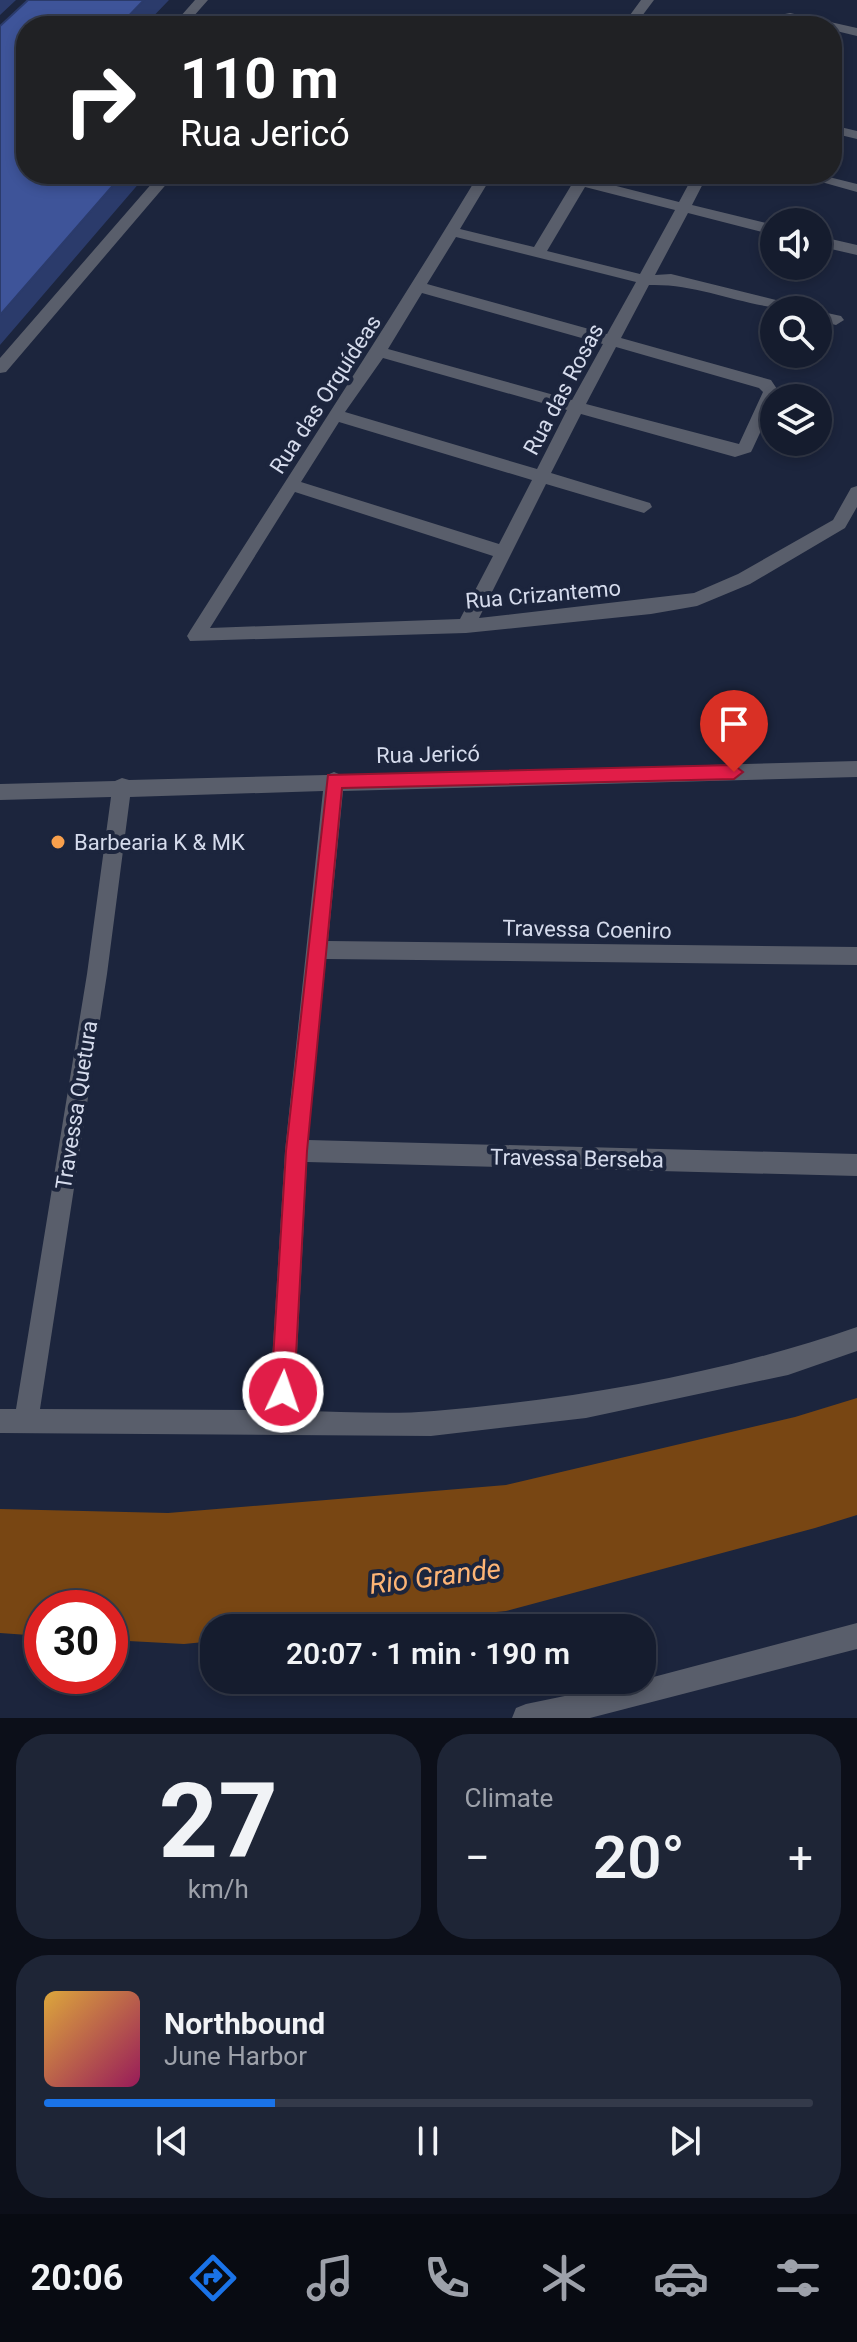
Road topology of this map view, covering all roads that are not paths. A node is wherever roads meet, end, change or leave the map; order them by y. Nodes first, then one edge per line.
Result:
1 (202, 0) edge
2 (648, 0) edge
3 (807, 1) edge
4 (187, 16) edge
5 (636, 16) edge
6 (792, 16) edge
7 (159, 184) edge
8 (480, 184) edge
9 (579, 184) edge
10 (603, 184) edge
11 (696, 184) edge
12 (683, 208) junction
13 (760, 227) edge
14 (451, 231) junction
15 (832, 244) edge
16 (857, 250) edge
17 (539, 252) junction
18 (645, 280) junction
19 (420, 287) junction
20 (760, 301) edge
21 (832, 319) edge
22 (836, 320) dead end
23 (613, 342) junction
24 (379, 352) junction
25 (0, 368) edge
26 (577, 406) junction
27 (335, 415) junction
28 (541, 476) junction
29 (291, 485) junction
30 (857, 492) edge
31 (644, 507) dead end
32 (848, 524) edge
33 (502, 552) junction
34 (466, 626) junction
35 (196, 636) joint
36 (857, 769) edge
37 (334, 780) junction
38 (122, 786) junction
39 (0, 792) edge
40 (317, 950) junction
41 (857, 956) edge
42 (296, 1151) junction
43 (857, 1165) edge
44 (857, 1339) edge
45 (0, 1421) edge
46 (26, 1422) junction
47 (281, 1422) junction
48 (857, 1636) edge
49 (526, 1718) edge

1 - 4 street
2 - 5 street
3 - 6 street
7 - 25 street
8 - 14 street, Rua das Orquídeas
9 - 17 street
10 - 12 street
11 - 12 street, Rua das Rosas
12 - 13 street
12 - 18 street, Rua das Rosas
14 - 17 street
14 - 19 street, Rua das Orquídeas
15 - 16 street
17 - 18 street
18 - 20 street
18 - 23 street, Rua das Rosas
19 - 23 street
19 - 24 street, Rua das Orquídeas
21 - 22 street
23 - 26 street, Rua das Rosas
23 - 26 street
24 - 26 street
24 - 27 street, Rua das Orquídeas
26 - 28 street, Rua das Rosas
27 - 28 street
27 - 29 street, Rua das Orquídeas
28 - 31 street
28 - 33 street, Rua das Rosas
29 - 33 street
29 - 35 street, Rua das Orquídeas
30 - 32 street, Rua Crizantemo
32 - 34 street, Rua Crizantemo
33 - 34 street, Rua das Rosas
34 - 35 street, Rua Crizantemo
36 - 37 street, Rua Jericó
37 - 38 street, Rua Jericó
37 - 40 street
38 - 39 street, Rua Jericó
38 - 46 street, Travessa Quetura
40 - 41 street, Travessa Coeniro
40 - 42 street
42 - 43 street, Travessa Berseba
42 - 47 street
44 - 47 street
45 - 46 street
46 - 47 street
48 - 49 street

